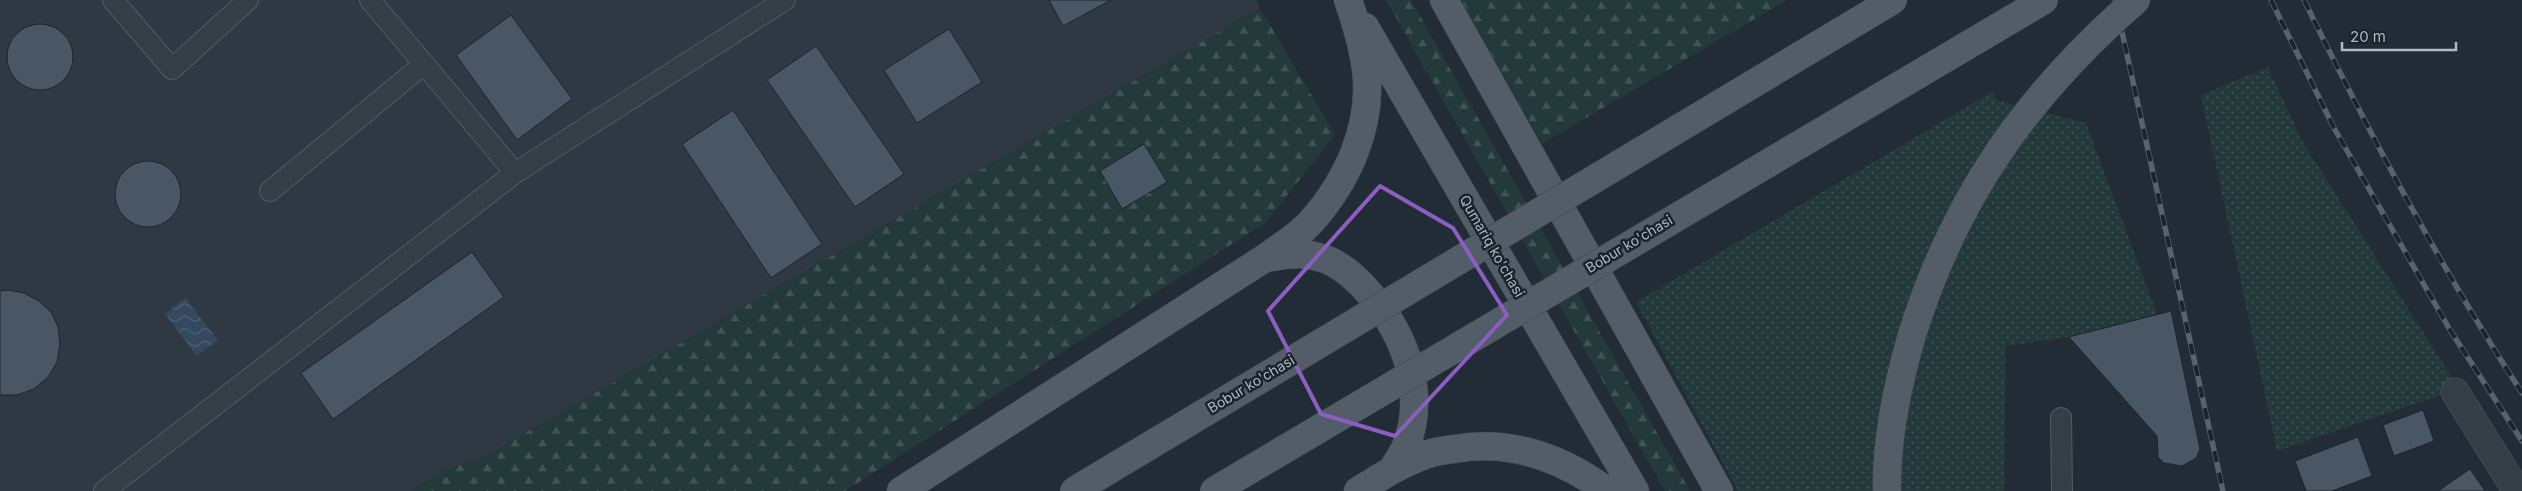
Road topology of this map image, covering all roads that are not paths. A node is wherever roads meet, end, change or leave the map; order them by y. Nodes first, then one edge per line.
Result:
1 (113, 0) edge
2 (248, 0) edge
3 (370, 0) edge
4 (785, 0) edge
5 (1349, 0) edge
6 (1444, 0) edge
7 (1893, 0) edge
8 (2044, 0) edge
9 (2136, 0) edge
10 (424, 64) junction
11 (516, 173) junction
12 (270, 190) dead end
13 (1265, 258) junction
14 (2455, 392) dead end
15 (2061, 418) dead end
16 (1393, 469) junction
17 (104, 491) edge
18 (901, 491) edge
19 (1074, 491) edge
20 (1214, 491) edge
21 (1358, 491) edge
22 (1607, 491) edge
23 (1636, 491) edge
24 (1719, 491) edge
25 (1887, 491) edge
26 (2062, 491) edge
27 (2517, 491) edge

1 - 2 lane
3 - 10 lane
4 - 11 lane
5 - 13 main road
5 - 23 main road, Qumariq ko'chasi
6 - 24 main road
7 - 19 main road, Bobur ko'chasi, bridge
8 - 20 main road, Bobur ko'chasi, bridge
9 - 25 main road, bridge
10 - 11 lane
10 - 12 lane
11 - 17 lane
13 - 16 main road
13 - 18 main road
14 - 27 street
15 - 26 lane
16 - 21 main road
16 - 22 main road

